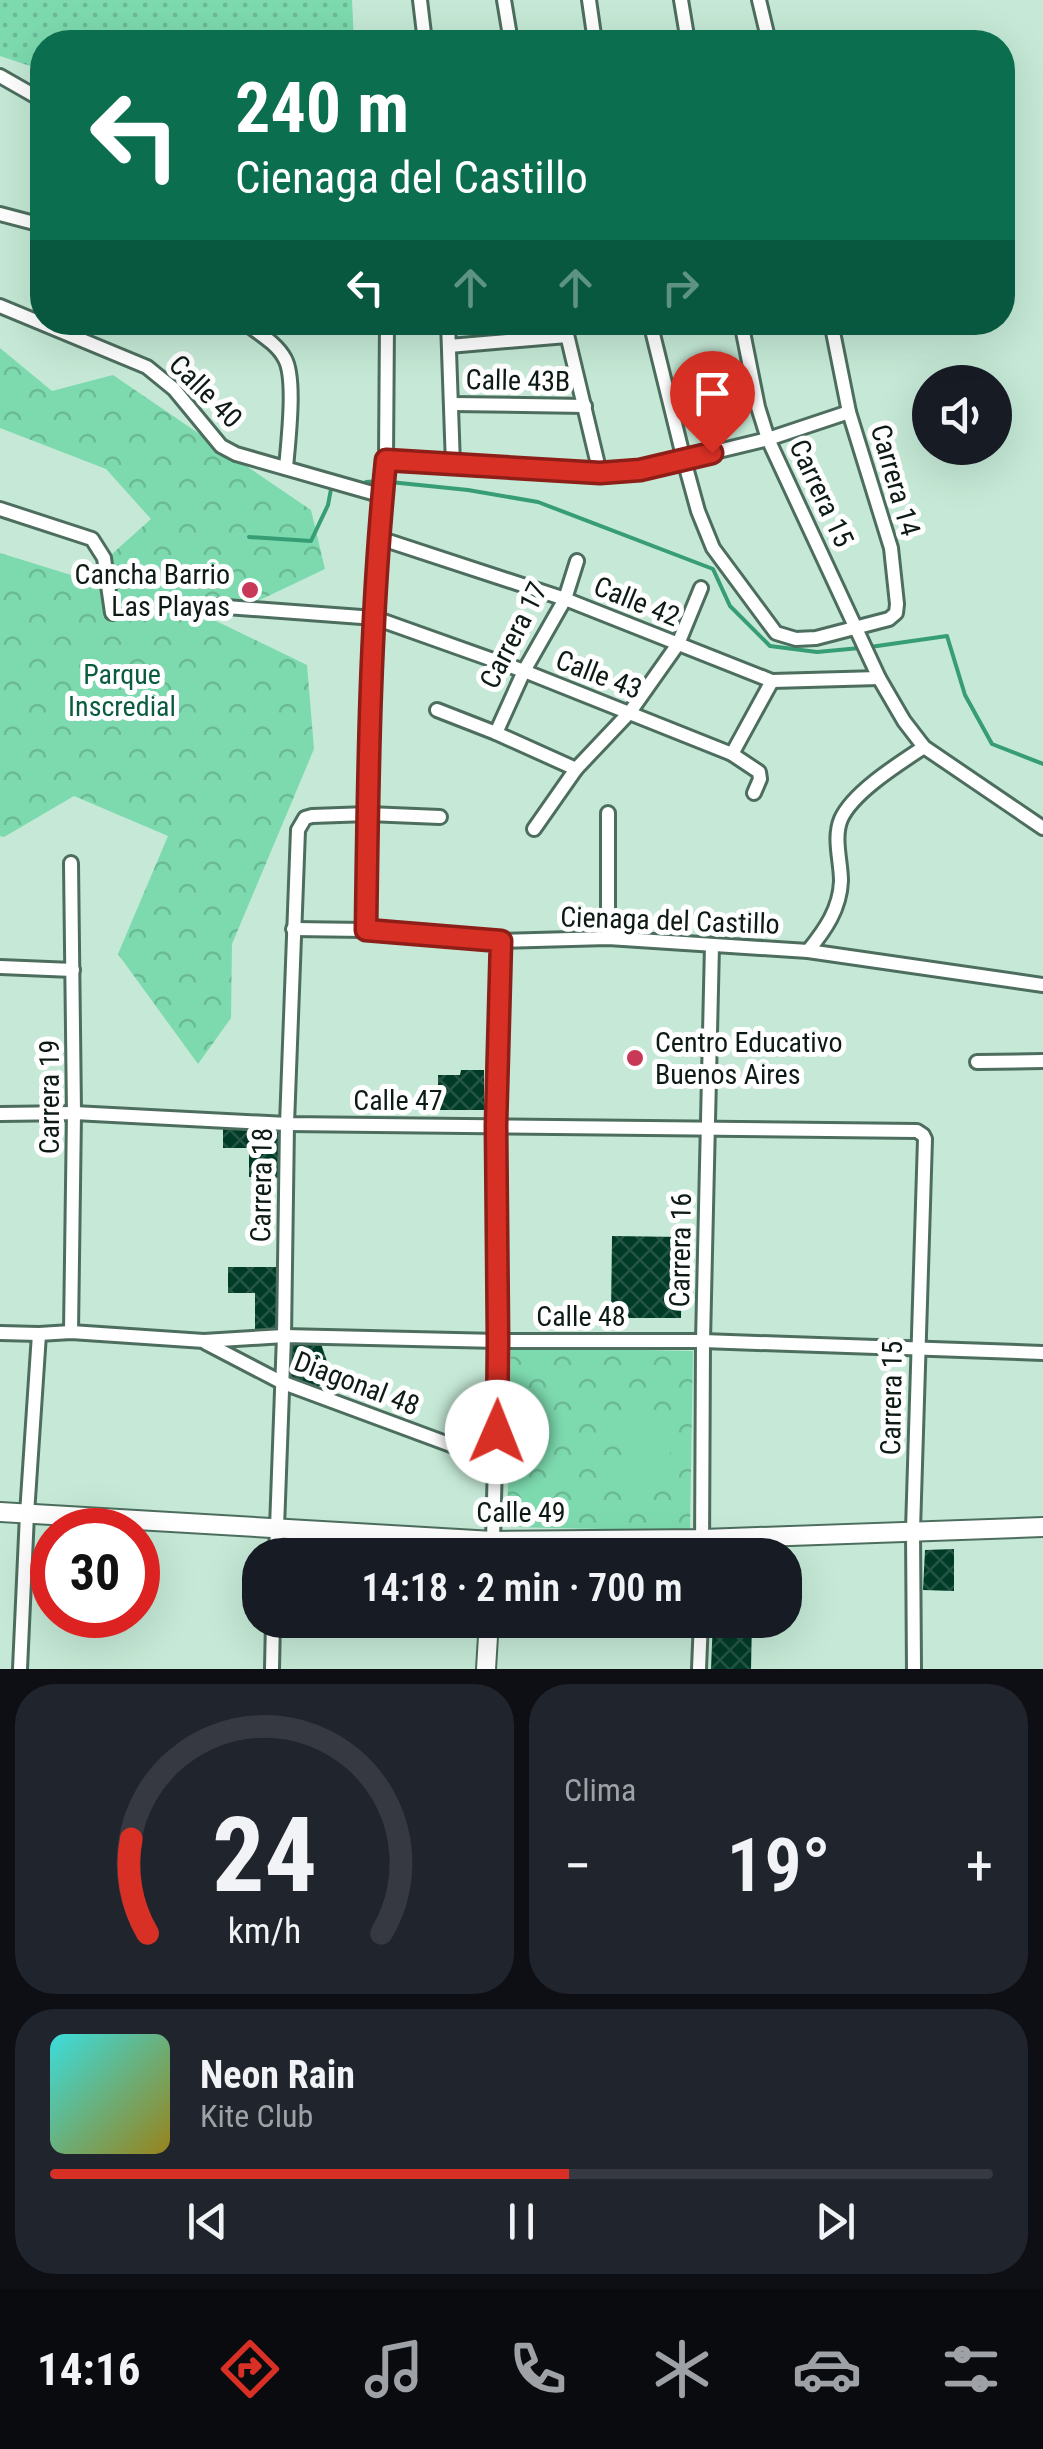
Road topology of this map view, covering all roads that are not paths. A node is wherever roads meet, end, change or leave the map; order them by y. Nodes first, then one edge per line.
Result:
1 (420, 0) edge
2 (504, 0) edge
3 (589, 0) edge
4 (681, 0) edge
5 (759, 0) edge
6 (424, 30) edge
7 (509, 30) edge
8 (593, 30) edge
9 (686, 30) edge
10 (766, 30) edge
11 (0, 76) edge
12 (30, 93) edge
13 (0, 214) edge
14 (30, 222) edge
15 (0, 306) edge
16 (30, 319) edge
17 (69, 335) edge
18 (262, 335) edge
19 (387, 335) edge
20 (449, 335) edge
21 (525, 335) edge
22 (567, 335) edge
23 (653, 335) edge
24 (744, 335) edge
25 (834, 335) edge
26 (450, 346) junction
27 (452, 404) junction
28 (584, 406) junction
29 (850, 412) junction
30 (768, 439) junction
31 (386, 460) junction
32 (684, 460) junction
33 (453, 464) junction
34 (286, 468) junction
35 (600, 473) junction
36 (384, 486) junction
37 (0, 509) edge
38 (379, 538) junction
39 (577, 561) dead end
40 (701, 588) dead end
41 (565, 599) junction
42 (212, 606) dead end
43 (112, 614) dead end
44 (375, 618) junction
45 (860, 634) junction
46 (678, 644) junction
47 (524, 671) junction
48 (879, 678) junction
49 (772, 681) junction
50 (436, 710) dead end
51 (630, 712) junction
52 (496, 732) junction
53 (924, 746) junction
54 (732, 754) junction
55 (576, 770) junction
56 (754, 793) dead end
57 (608, 813) dead end
58 (368, 814) junction
59 (440, 816) dead end
60 (1043, 828) edge
61 (534, 829) dead end
62 (71, 863) dead end
63 (293, 929) junction
64 (366, 930) junction
65 (608, 938) junction
66 (501, 941) junction
67 (712, 945) junction
68 (808, 951) junction
69 (0, 967) edge
70 (74, 970) junction
71 (1043, 985) edge
72 (1043, 1061) edge
73 (977, 1062) dead end
74 (74, 1113) junction
75 (0, 1114) edge
76 (287, 1124) junction
77 (496, 1125) junction
78 (706, 1129) junction
79 (917, 1131) joint
80 (71, 1332) junction
81 (0, 1333) edge
82 (39, 1334) junction
83 (284, 1336) junction
84 (498, 1341) junction
85 (703, 1341) junction
86 (204, 1342) junction
87 (918, 1349) junction
88 (1043, 1353) edge
89 (281, 1382) junction
90 (497, 1462) junction
91 (0, 1512) edge
92 (27, 1514) junction
93 (1043, 1526) edge
94 (276, 1530) junction
95 (913, 1530) junction
96 (276, 1538) edge
97 (372, 1538) edge
98 (493, 1538) edge
99 (702, 1538) edge
100 (802, 1539) edge
101 (273, 1638) edge
102 (487, 1638) edge
103 (701, 1638) edge
104 (20, 1669) edge
105 (272, 1669) edge
106 (486, 1669) edge
107 (700, 1669) edge
108 (914, 1669) edge

1 - 6 street
2 - 7 street
3 - 8 street
4 - 9 street
5 - 10 street
11 - 12 street
13 - 14 street
15 - 16 street, Calle 40
17 - 34 street, Calle 40
18 - 34 street
19 - 31 street
20 - 26 street
21 - 26 street
22 - 28 street
23 - 32 street
24 - 30 street, Carrera 15
25 - 29 street, Carrera 14
26 - 27 street
27 - 28 street, Calle 43B
27 - 33 street
28 - 35 street
29 - 30 street
29 - 45 street, Carrera 14
30 - 32 street
30 - 45 street, Carrera 15
31 - 33 street
31 - 36 street
32 - 35 street
32 - 45 street
33 - 35 street
34 - 36 street, Calle 40
36 - 38 street
37 - 43 street
38 - 41 street, Calle 42
38 - 44 street
39 - 41 street, Carrera 17
40 - 46 street
41 - 46 street, Calle 42
41 - 47 street, Carrera 17
42 - 44 street, Calle 43
44 - 47 street, Calle 43
44 - 58 street
45 - 48 street, Carrera 15
46 - 49 street, Calle 42
46 - 51 street
47 - 51 street, Calle 43
47 - 52 street, Carrera 17
48 - 49 street, Calle 42
48 - 53 street
49 - 54 street
50 - 52 street
51 - 54 street, Calle 43
51 - 55 street
52 - 55 street
53 - 60 street
53 - 68 street
54 - 56 street
55 - 61 street
57 - 65 street
58 - 59 street
58 - 63 street, Carrera 18
58 - 64 street
62 - 70 street, Carrera 19
63 - 64 street, Cienaga del Castillo
63 - 76 street, Carrera 18
64 - 66 street, Cienaga del Castillo
65 - 66 street, Cienaga del Castillo
65 - 67 street, Cienaga del Castillo
66 - 77 street
67 - 68 street, Cienaga del Castillo
67 - 78 street, Carrera 16
68 - 71 street, Cienaga del Castillo
69 - 70 street
70 - 74 street, Carrera 19
72 - 73 street
74 - 75 street, Calle 47
74 - 76 street, Calle 47
74 - 80 street, Carrera 19
76 - 77 street, Calle 47
76 - 83 street, Carrera 18
77 - 78 street, Calle 47
77 - 84 street
78 - 79 street, Calle 47
78 - 85 street, Carrera 16
79 - 87 street, Carrera 15
80 - 82 street, Calle 48
80 - 86 street, Calle 48
81 - 82 street, Calle 48
82 - 92 street
83 - 84 street, Calle 48
83 - 86 street, Calle 48
83 - 89 street, Carrera 18
84 - 85 street, Calle 48
84 - 90 street
85 - 87 street, Calle 48
85 - 99 street, Carrera 16
86 - 89 street, Diagonal 48
87 - 88 street, Calle 48
87 - 95 street, Carrera 15
89 - 90 street, Diagonal 48
89 - 94 street, Carrera 18
90 - 98 street
91 - 92 street, Calle 49
92 - 94 street, Calle 49
92 - 104 street
93 - 95 street, Calle 49
94 - 96 street, Carrera 18
94 - 97 street, Calle 49
95 - 100 street, Calle 49
95 - 108 street, Carrera 15
101 - 105 street
102 - 106 street
103 - 107 street

